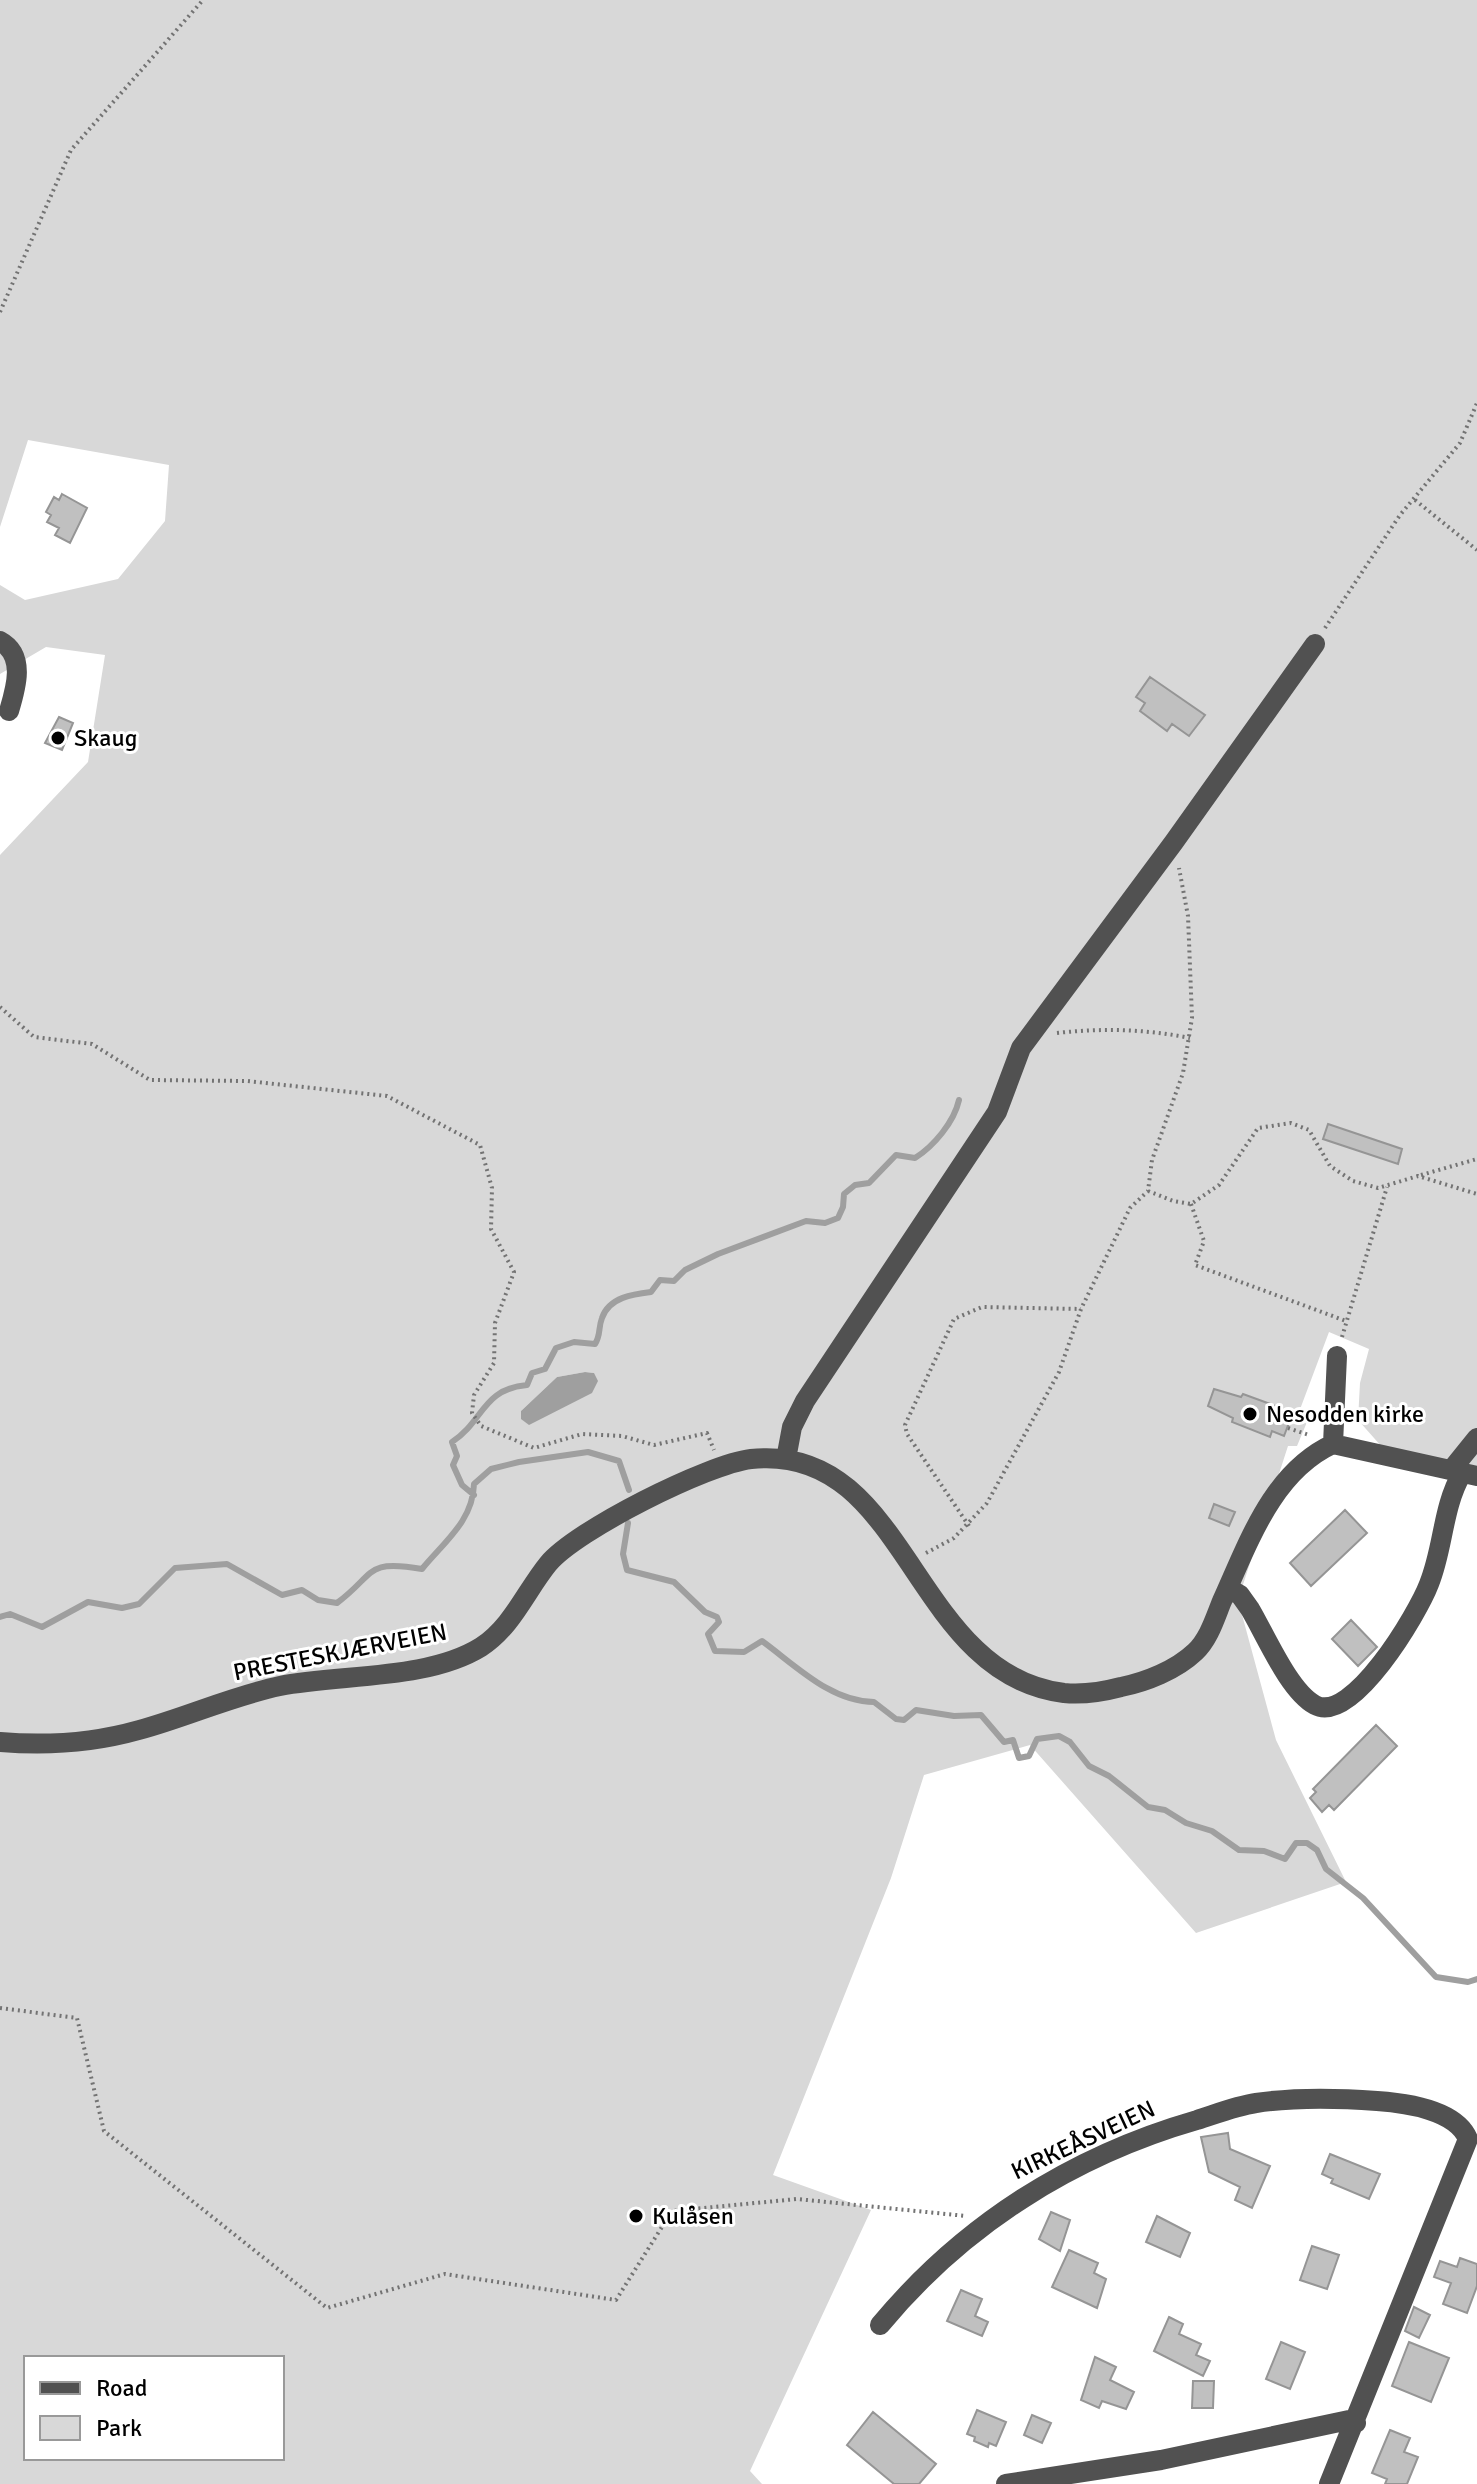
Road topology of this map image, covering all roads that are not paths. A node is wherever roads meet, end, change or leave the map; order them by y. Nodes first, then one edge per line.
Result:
1 (0, 641) edge
2 (1315, 644) road end
3 (9, 711) dead end
4 (1337, 1356) road end
5 (1477, 1438) edge
6 (1333, 1444) junction
7 (786, 1459) junction
8 (1464, 1473) edge
9 (1228, 1588) junction
10 (0, 1742) edge
11 (880, 2325) dead end
12 (1356, 2423) junction
13 (1006, 2484) edge
14 (1329, 2484) edge

1 - 3 street
2 - 7 street
4 - 6 street
5 - 8 street
6 - 8 street
6 - 9 street, PRESTESKJÆRVEIEN
7 - 9 street, PRESTESKJÆRVEIEN
7 - 10 street, PRESTESKJÆRVEIEN
8 - 9 street
11 - 12 street, KIRKEÅSVEIEN
12 - 13 street
12 - 14 street, KIRKEÅSVEIEN

